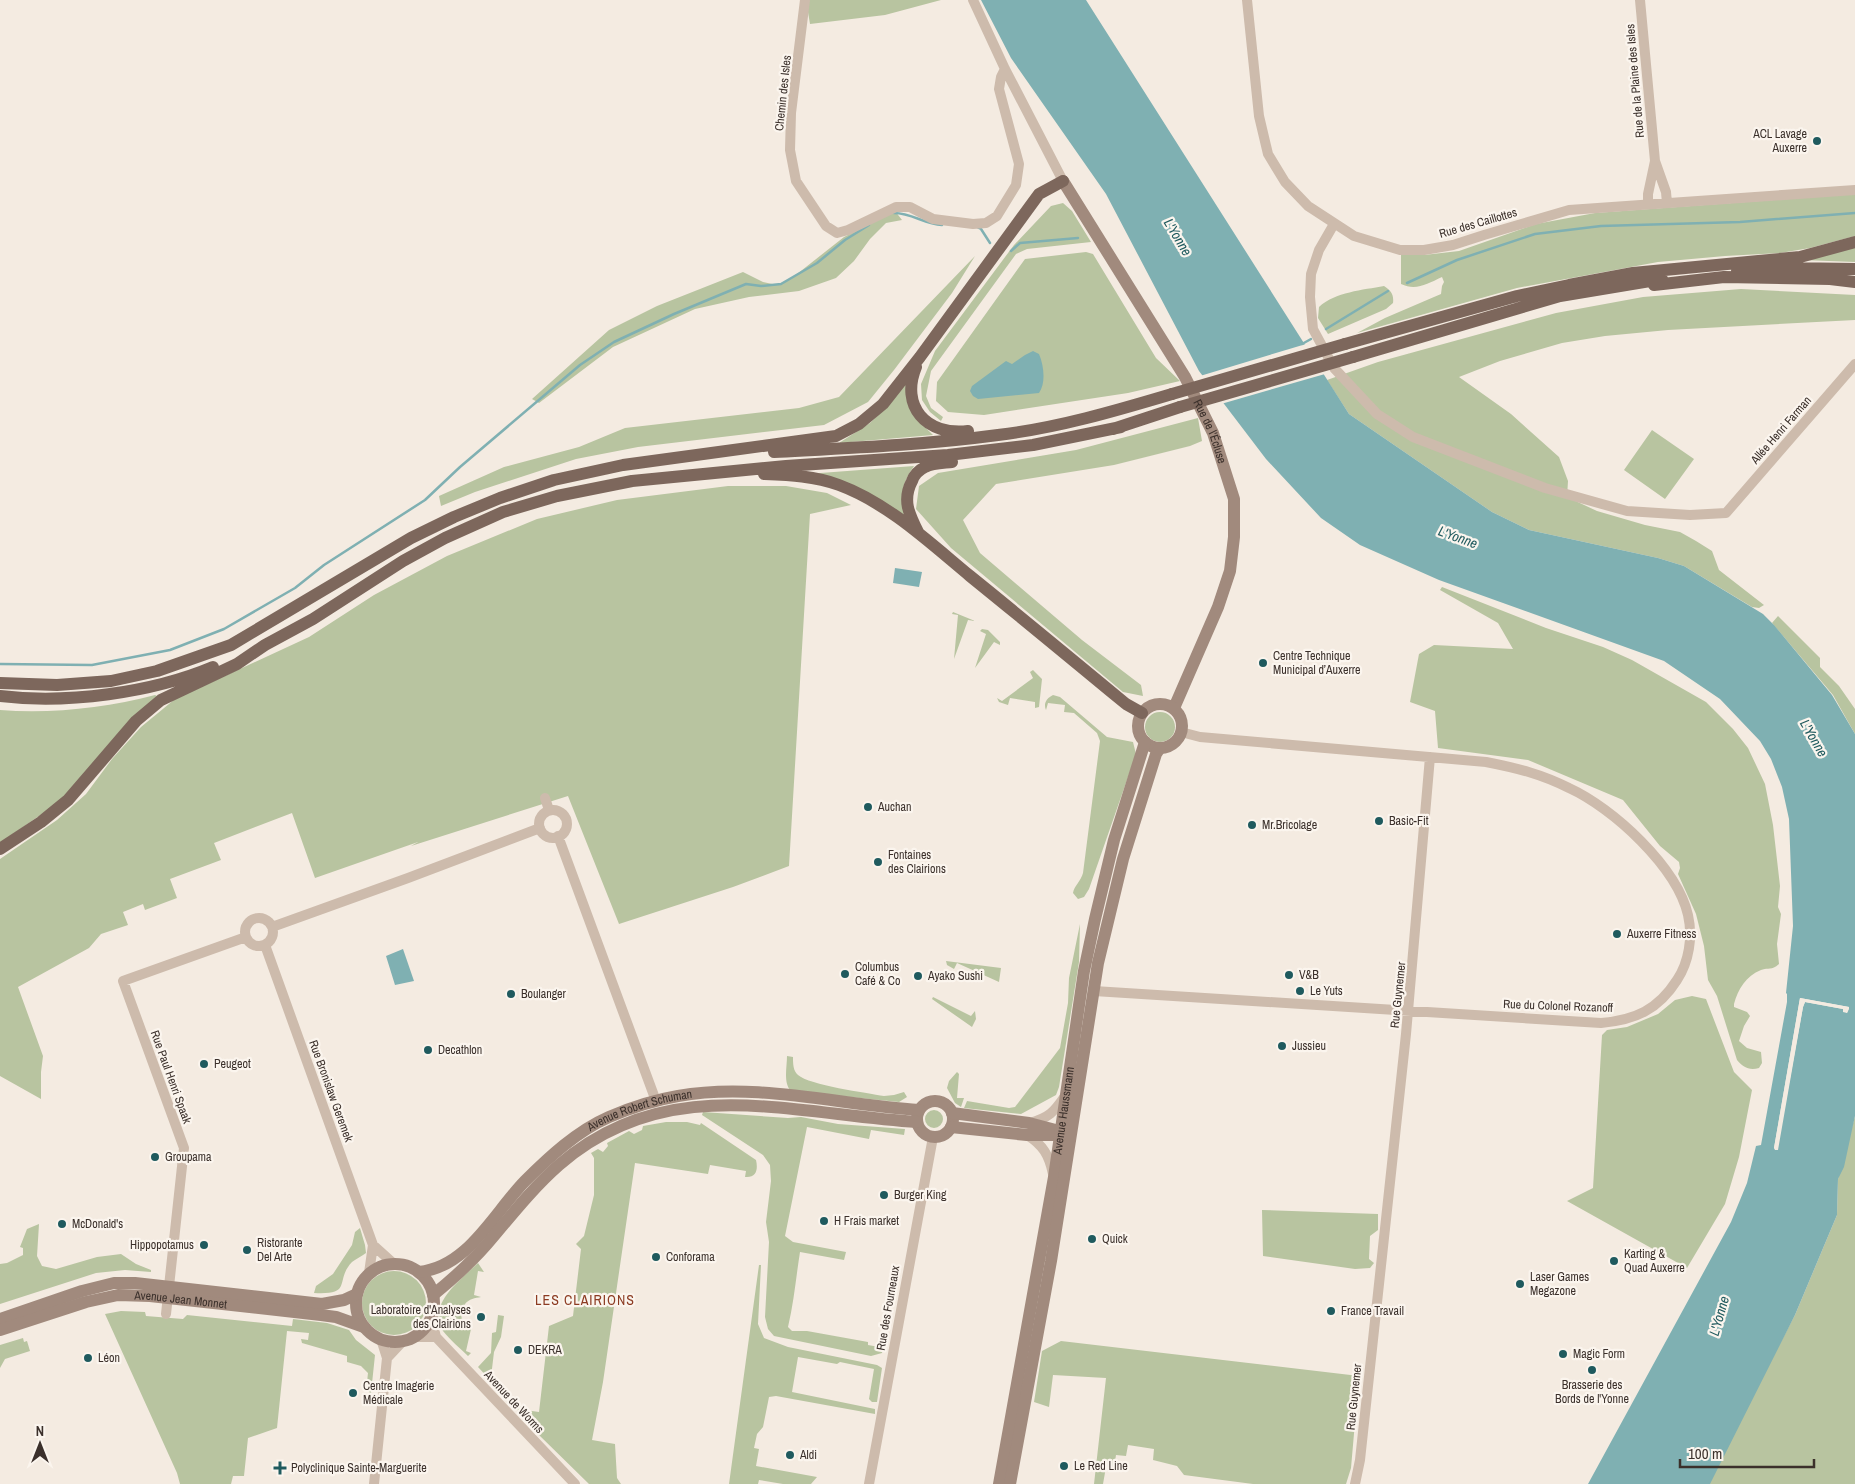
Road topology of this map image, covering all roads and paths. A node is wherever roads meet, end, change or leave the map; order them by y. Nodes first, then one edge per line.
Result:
1 (805, 0) edge
2 (974, 0) edge
3 (1247, 0) edge
4 (1640, 0) edge
5 (1005, 69) junction
6 (1655, 160) junction
7 (1063, 181) junction
8 (1855, 190) edge
9 (1667, 202) junction
10 (1648, 204) junction
11 (1334, 224) junction
12 (1855, 242) edge
13 (1720, 265) junction
14 (1790, 268) junction
15 (1855, 269) edge
16 (1855, 282) edge
17 (1524, 307) junction
18 (920, 357) junction
19 (1855, 364) edge
20 (1133, 406) junction
21 (1121, 427) junction
22 (682, 458) junction
23 (712, 472) junction
24 (920, 534) junction
25 (265, 645) junction
26 (0, 683) edge
27 (0, 696) edge
28 (1174, 708) junction
29 (1142, 713) junction
30 (1181, 732) junction
31 (1145, 742) junction
32 (1160, 748) junction
33 (1430, 757) junction
34 (545, 798) dead end
35 (549, 810) junction
36 (540, 828) junction
37 (558, 836) junction
38 (0, 849) edge
39 (272, 927) junction
40 (246, 937) junction
41 (265, 945) junction
42 (1094, 991) junction
43 (1409, 1011) junction
44 (1066, 1095) junction
45 (656, 1101) junction
46 (952, 1113) junction
47 (918, 1116) junction
48 (951, 1127) junction
49 (1028, 1129) junction
50 (1064, 1133) junction
51 (933, 1137) junction
52 (1054, 1177) junction
53 (373, 1245) junction
54 (394, 1264) junction
55 (418, 1272) junction
56 (369, 1273) junction
57 (168, 1293) junction
58 (357, 1294) junction
59 (433, 1295) junction
60 (166, 1314) dead end
61 (431, 1317) junction
62 (0, 1319) edge
63 (364, 1327) junction
64 (0, 1330) edge
65 (436, 1337) junction
66 (381, 1339) junction
67 (409, 1339) junction
68 (387, 1358) junction
69 (374, 1484) edge
70 (575, 1484) edge
71 (869, 1484) edge
72 (999, 1484) edge
73 (1010, 1484) edge
74 (1355, 1484) edge

1 - 5 street, Chemin des Isles
2 - 5 street
3 - 11 street, Rue des Caillottes
4 - 6 street, Rue de la Plaine des Isles
5 - 7 street
6 - 9 street, Rue de la Plaine des Isles
6 - 10 street, Rue de la Plaine des Isles
7 - 18 main road
7 - 28 street, Rue de l'Écluse
8 - 9 street, Rue des Caillottes
9 - 10 street, Rue des Caillottes
10 - 11 street, Rue des Caillottes
11 - 19 street, Allée Henri Farman
12 - 13 main road
13 - 14 main road
13 - 20 main road, bridge
14 - 15 main road
14 - 17 main road
16 - 17 main road
17 - 21 main road, bridge
18 - 20 main road
18 - 22 main road
20 - 22 main road
21 - 23 main road
21 - 24 main road
22 - 26 main road
23 - 24 main road
23 - 25 main road
24 - 29 main road
25 - 27 main road
25 - 38 main road
28 - 29 street
28 - 30 street
29 - 31 street
30 - 32 street
30 - 33 street
31 - 32 street
31 - 44 street, Avenue Haussmann
32 - 42 street, Avenue Haussmann
33 - 43 street, Rue Guynemer
33 - 43 street, Rue du Colonel Rozanoff
34 - 35 street
35 - 36 street
35 - 37 street
36 - 37 street
36 - 39 street
37 - 45 street
39 - 40 street
39 - 41 street
40 - 41 street
40 - 57 street, Rue Paul Henri Spaak
41 - 53 street, Rue Bronislaw Geremek
42 - 43 street, Rue du Colonel Rozanoff
42 - 50 street, Avenue Haussmann
43 - 74 street, Rue Guynemer
44 - 49 street
44 - 50 street, Avenue Haussmann
45 - 47 street, Avenue Robert Schuman
45 - 55 street, Avenue Robert Schuman
46 - 47 street
46 - 48 street
46 - 49 street
47 - 51 street
47 - 59 street, Avenue Robert Schuman
48 - 49 street
48 - 51 street
49 - 50 street
49 - 52 street
50 - 52 street, Avenue Haussmann
50 - 73 street, Avenue Haussmann
51 - 71 street, Rue des Fourneaux
52 - 72 street, Avenue Haussmann
53 - 54 street, Rue Bronislaw Geremek
53 - 56 street, Rue Bronislaw Geremek
54 - 55 street
54 - 56 street
55 - 59 street
56 - 58 street
57 - 58 street, Avenue Jean Monnet
57 - 60 street, Rue Paul Henri Spaak
57 - 62 street, Avenue Jean Monnet
57 - 63 street, Avenue Jean Monnet
57 - 64 street, Avenue Jean Monnet
58 - 63 street
59 - 61 street
61 - 65 street, Avenue de Worms
61 - 67 street
63 - 66 street
65 - 67 street
65 - 70 street, Avenue de Worms
66 - 67 street
66 - 68 street
67 - 68 street
68 - 69 street

